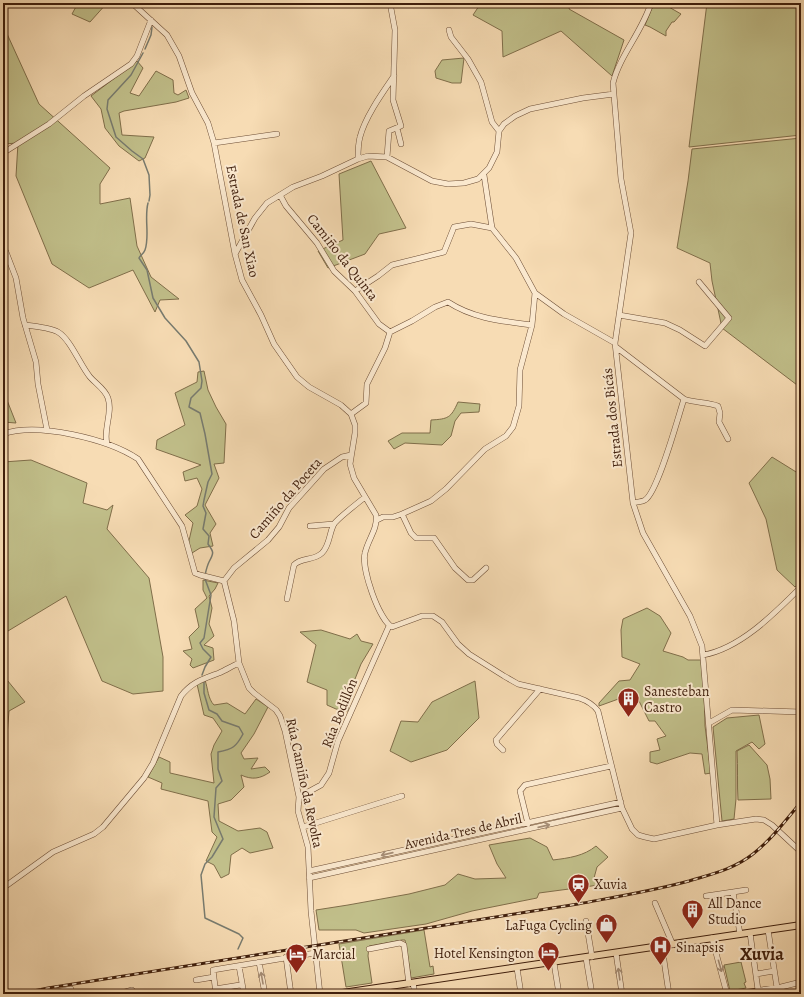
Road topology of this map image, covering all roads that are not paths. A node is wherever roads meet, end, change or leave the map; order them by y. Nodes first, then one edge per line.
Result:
1 (132, 3) edge
2 (390, 3) edge
3 (651, 3) edge
4 (151, 20) junction
5 (450, 30) dead end
6 (394, 76) junction
7 (614, 94) junction
8 (397, 128) junction
9 (499, 131) junction
10 (277, 134) dead end
11 (214, 143) junction
12 (401, 144) dead end
13 (3, 153) edge
14 (387, 157) junction
15 (358, 159) junction
16 (484, 175) junction
17 (280, 195) junction
18 (492, 228) junction
19 (3, 247) edge
20 (235, 254) junction
21 (699, 282) dead end
22 (355, 290) junction
23 (535, 293) junction
24 (619, 315) junction
25 (25, 325) junction
26 (532, 325) junction
27 (390, 332) junction
28 (615, 345) junction
29 (684, 399) junction
30 (351, 414) junction
31 (47, 430) junction
32 (3, 434) edge
33 (728, 439) dead end
34 (107, 444) junction
35 (351, 455) junction
36 (365, 497) junction
37 (632, 503) junction
38 (402, 514) junction
39 (377, 520) junction
40 (334, 524) junction
41 (310, 526) dead end
42 (486, 568) dead end
43 (224, 581) junction
44 (800, 592) edge
45 (287, 600) dead end
46 (389, 626) junction
47 (703, 655) junction
48 (239, 663) junction
49 (540, 690) junction
50 (801, 712) edge
51 (709, 724) junction
52 (503, 750) dead end
53 (611, 766) junction
54 (402, 796) dead end
55 (299, 797) junction
56 (621, 802) junction
57 (622, 808) junction
58 (527, 822) junction
59 (717, 825) junction
60 (303, 827) junction
61 (529, 829) junction
62 (801, 852) edge
63 (309, 872) junction
64 (309, 878) junction
65 (3, 888) edge
66 (746, 890) dead end
67 (733, 892) junction
68 (706, 896) dead end
69 (656, 903) dead end
70 (586, 921) dead end
71 (801, 925) edge
72 (768, 930) junction
73 (750, 933) junction
74 (740, 934) junction
75 (712, 938) junction
76 (673, 945) junction
77 (662, 947) junction
78 (370, 949) dead end
79 (315, 953) junction
80 (616, 953) junction
81 (286, 957) junction
82 (589, 957) junction
83 (259, 962) junction
84 (554, 963) junction
85 (238, 966) junction
86 (517, 968) junction
87 (774, 971) junction
88 (756, 974) junction
89 (214, 977) junction
90 (196, 980) dead end
91 (801, 982) edge
92 (411, 984) junction
93 (240, 985) junction
94 (777, 988) junction
95 (71, 989) dead end
96 (758, 990) junction
97 (378, 991) edge
98 (216, 992) edge
99 (44, 994) edge
100 (118, 994) edge
101 (135, 994) edge
102 (242, 994) edge
103 (265, 994) edge
104 (292, 994) edge
105 (320, 994) edge
106 (337, 994) edge
107 (415, 994) edge
108 (520, 994) edge
109 (559, 994) edge
110 (592, 994) edge
111 (622, 994) edge
112 (669, 994) edge
113 (727, 994) edge
114 (735, 994) edge
115 (778, 994) edge

1 - 4 street, Estrada de San Xiao
2 - 6 street
3 - 7 street, Estrada dos Bicás
4 - 11 street, Estrada de San Xiao
4 - 13 street
5 - 9 street
6 - 8 street
6 - 15 street
7 - 9 street
7 - 24 street, Estrada dos Bicás
8 - 12 street
8 - 14 street
9 - 16 street
10 - 11 street
11 - 20 street, Estrada de San Xiao
14 - 15 street
14 - 16 street
15 - 17 street
16 - 18 street
17 - 20 street
17 - 22 street, Camiño da Quinta
18 - 22 street
18 - 23 street
19 - 25 street
20 - 30 street, Estrada de San Xiao
21 - 24 street
22 - 27 street, Camiño da Quinta
23 - 26 street
23 - 28 street
24 - 28 street, Estrada dos Bicás
25 - 31 street
25 - 34 street
26 - 27 street
26 - 38 street
27 - 30 street
28 - 29 street
28 - 37 street, Estrada dos Bicás
29 - 33 street
29 - 37 street
30 - 35 street
31 - 32 street
31 - 34 street
34 - 43 street
35 - 36 street
35 - 43 street, Camiño da Poceta
36 - 39 street
36 - 40 street
37 - 47 street, Estrada dos Bicás
38 - 39 street
38 - 42 street
39 - 46 street
40 - 41 street
40 - 45 street
43 - 48 street, Rúa Camiño da Revolta
44 - 47 street
46 - 49 street
46 - 55 street, Rúa Bodillón
47 - 51 street, Estrada dos Bicás
48 - 55 street, Rúa Camiño da Revolta
48 - 65 street
49 - 52 street
49 - 53 street
50 - 51 street
51 - 59 street, Estrada dos Bicás
53 - 56 street
53 - 58 street
54 - 60 street
55 - 60 street, Rúa Camiño da Revolta
56 - 57 street
56 - 58 street, Avenida Tres de Abril
57 - 59 street
61 -> 57 street, Avenida Tres de Abril
58 - 61 street
58 -> 63 street, Avenida Tres de Abril
59 - 62 street
60 - 63 street, Rúa Camiño da Revolta
61 - 64 street, Avenida Tres de Abril
63 - 64 street, Rúa Camiño da Revolta
64 - 79 street, Rúa Camiño da Revolta
66 - 67 street
67 - 68 street
67 - 74 street
69 - 76 street
70 - 82 street
71 - 72 main road
72 - 73 main road
72 - 87 street
73 - 74 main road
73 - 88 street
74 - 75 main road
75 - 76 main road
75 -> 113 street
76 - 77 main road
77 - 80 main road
77 - 112 street
78 - 92 street
79 - 81 street
79 - 105 street, Rúa Camiño da Revolta
80 - 82 main road
111 -> 80 street
81 - 83 street
81 - 104 street
82 - 84 main road
82 - 110 street
83 - 85 street
103 -> 83 street
84 - 86 main road
84 - 109 street
85 - 89 street
85 - 93 street
85 - 102 street
86 - 92 main road
86 - 108 street
87 - 88 street
87 - 94 street
88 - 96 street
89 - 90 street
89 - 98 street
91 - 94 street
92 - 97 main road
92 - 107 street
93 - 98 street
93 - 102 street
94 - 96 street
94 - 115 street
95 - 99 street
96 - 114 street
97 - 106 main road
100 - 101 street

